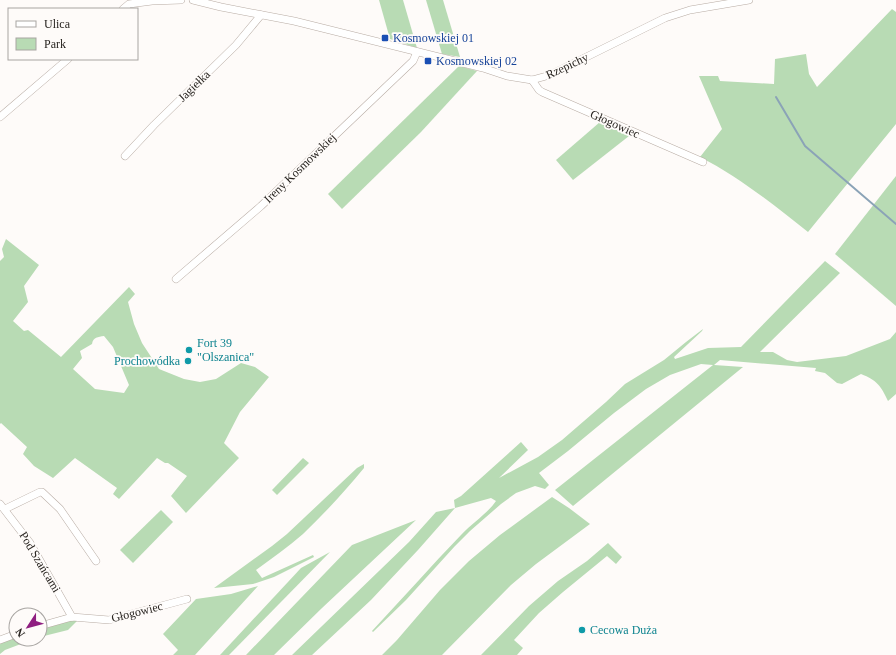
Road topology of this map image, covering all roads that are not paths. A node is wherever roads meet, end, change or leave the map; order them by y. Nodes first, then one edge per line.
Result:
1 (181, 0) edge
2 (193, 0) edge
3 (749, 0) edge
4 (126, 2) edge
5 (261, 15) junction
6 (417, 52) junction
7 (67, 60) edge
8 (532, 80) junction
9 (0, 117) edge
10 (125, 156) dead end
11 (703, 162) dead end
12 (176, 279) dead end
13 (2, 507) edge
14 (96, 561) dead end
15 (187, 599) dead end
16 (72, 617) junction
17 (48, 624) edge

1 - 4 street
2 - 5 street, Rzepichy
3 - 8 street, Rzepichy
5 - 6 street, Rzepichy
5 - 10 street, Jagiełka
6 - 8 street, Rzepichy
6 - 12 street, Ireny Kosmowskiej
7 - 9 street
8 - 11 street, Głogowiec
13 - 14 street, Pod Szańcami
13 - 16 street, Pod Szańcami
15 - 16 street, Głogowiec
16 - 17 street, Głogowiec

